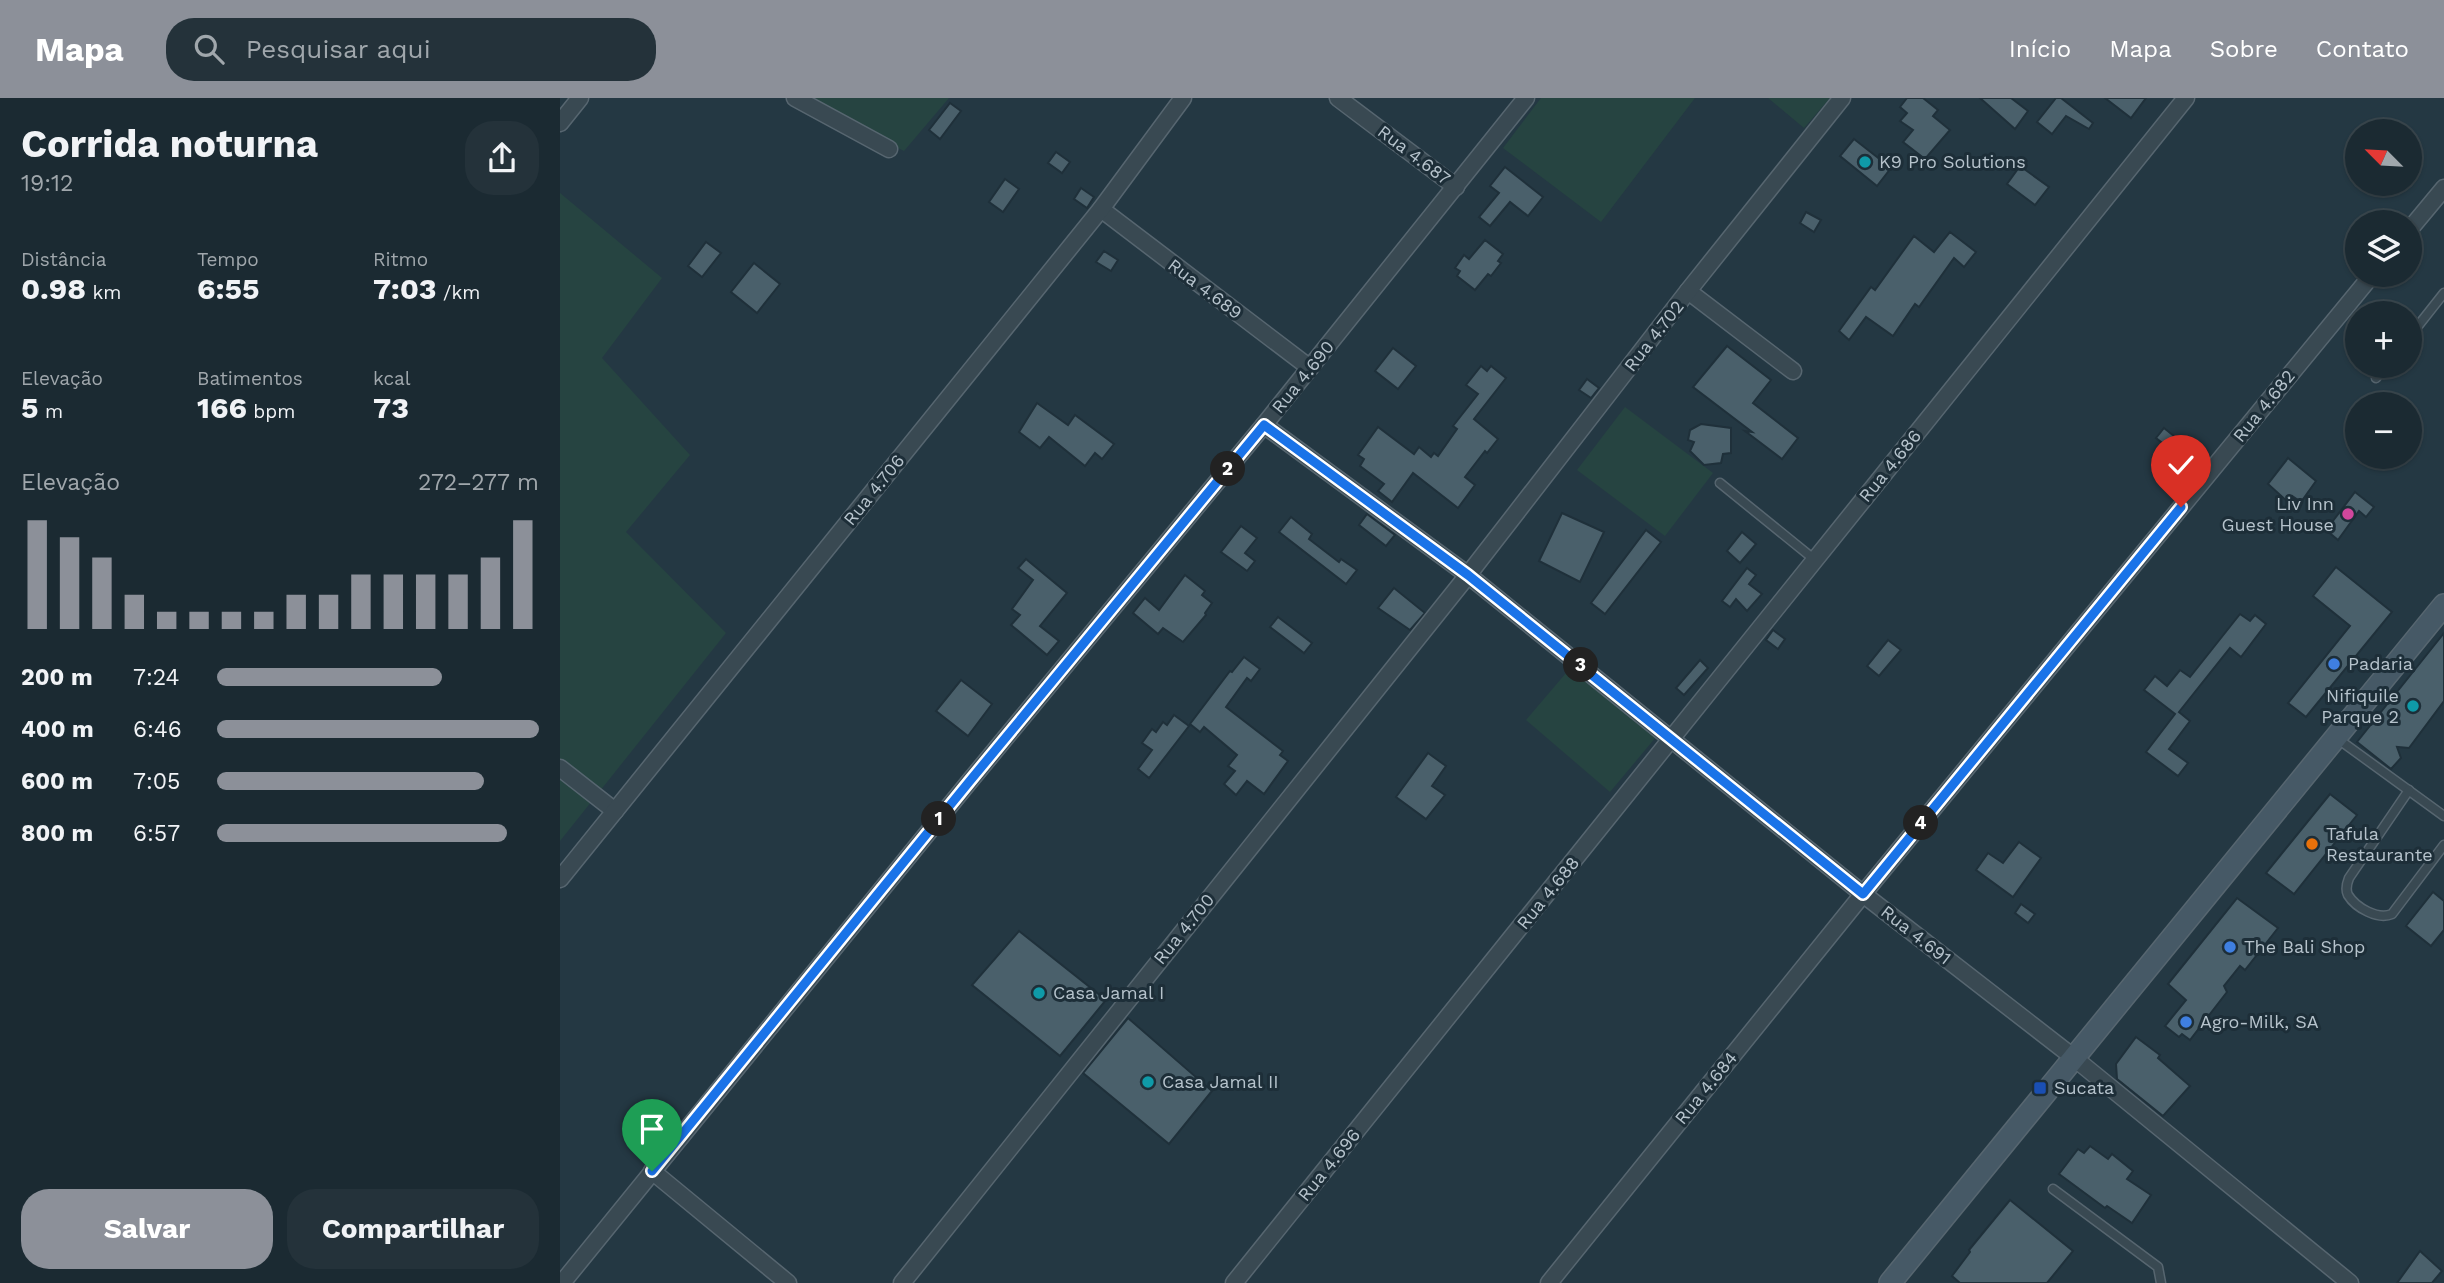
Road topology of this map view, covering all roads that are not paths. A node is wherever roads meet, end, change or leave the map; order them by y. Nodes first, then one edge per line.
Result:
1 (579, 98) edge
2 (795, 98) edge
3 (1184, 98) edge
4 (1338, 98) edge
5 (1526, 98) edge
6 (1842, 98) edge
7 (2186, 98) edge
8 (560, 122) edge
9 (889, 149) dead end
10 (1456, 187) junction
11 (2444, 188) edge
12 (1101, 209) junction
13 (2422, 215) edge
14 (2362, 287) edge
15 (1688, 291) junction
16 (2444, 293) edge
17 (2422, 321) edge
18 (1310, 368) junction
19 (1793, 371) dead end
20 (1264, 425) junction
21 (1720, 483) dead end
22 (1815, 559) junction
23 (1468, 575) junction
24 (2444, 605) edge
25 (2336, 737) junction
26 (1672, 738) junction
27 (560, 768) edge
28 (2409, 790) junction
29 (615, 811) junction
30 (2444, 816) edge
31 (2444, 845) edge
32 (560, 879) edge
33 (1863, 894) junction
34 (1424, 1048) joint
35 (2073, 1057) junction
36 (652, 1171) junction
37 (2053, 1189) dead end
38 (562, 1283) edge
39 (788, 1283) edge
40 (902, 1283) edge
41 (1234, 1283) edge
42 (1549, 1283) edge
43 (1890, 1283) edge
44 (2161, 1283) edge
45 (2350, 1283) edge

1 - 8 street
2 - 9 street
3 - 12 street, Rua 4.706
4 - 10 street, Rua 4.687
5 - 10 street, Rua 4.690
6 - 15 street, Rua 4.702
7 - 22 street, Rua 4.686
10 - 18 street, Rua 4.690
11 - 13 street
12 - 18 street, Rua 4.689
12 - 29 street, Rua 4.706
14 - 33 street, Rua 4.682
15 - 19 street
15 - 23 street, Rua 4.702
16 - 17 lane
18 - 20 street, Rua 4.690
20 - 23 street, Rua 4.691
20 - 36 street, Rua 4.690
21 - 22 lane
22 - 26 street, Rua 4.686
23 - 26 street, Rua 4.691
23 - 40 street, Rua 4.700
24 - 25 main road
25 - 28 lane
25 - 35 main road
26 - 33 street, Rua 4.691
26 - 34 street, Rua 4.688
27 - 29 street
28 - 30 lane
28 - 31 lane
29 - 32 street, Rua 4.706
33 - 35 street, Rua 4.691
33 - 42 street, Rua 4.684
34 - 41 street, Rua 4.696
35 - 43 main road
35 - 45 street, Rua 4.691
36 - 38 street, Rua 4.690
36 - 39 street
37 - 44 lane

